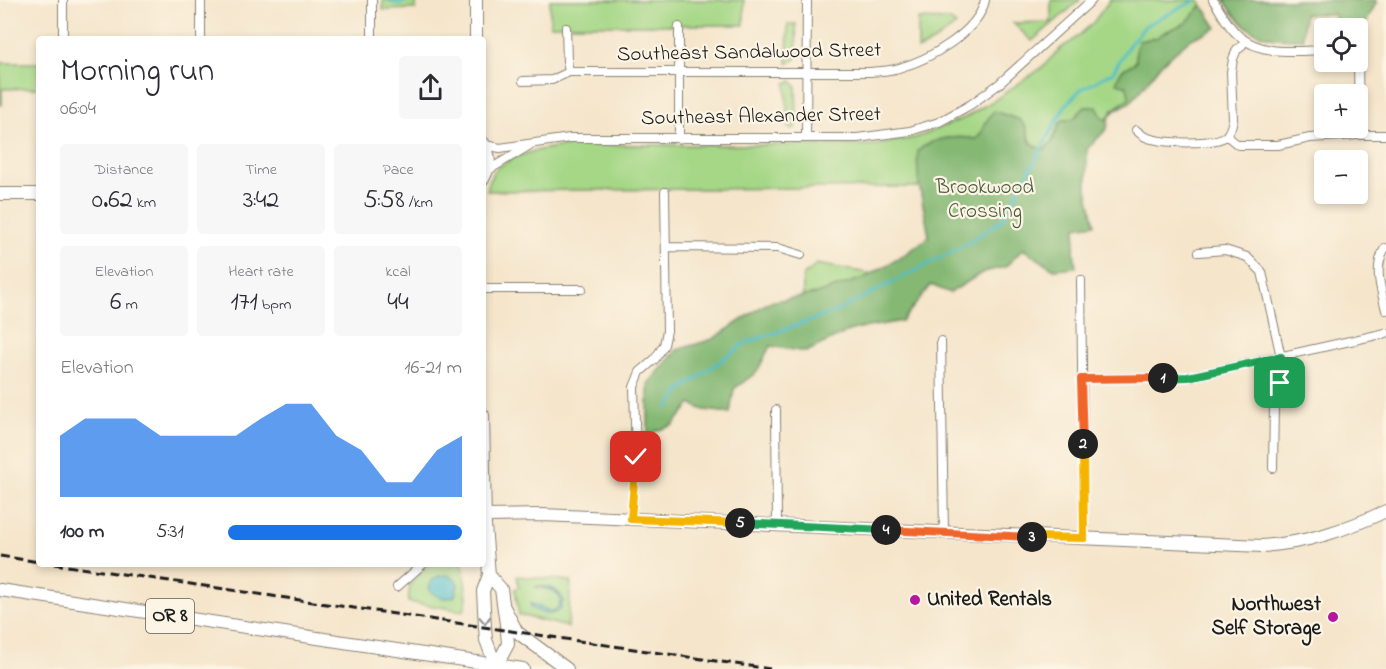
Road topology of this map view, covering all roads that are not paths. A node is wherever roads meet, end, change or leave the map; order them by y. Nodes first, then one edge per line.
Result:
1 (63, 0) edge
2 (201, 0) edge
3 (372, 0) edge
4 (476, 0) edge
5 (807, 0) edge
6 (985, 0) edge
7 (1092, 0) edge
8 (1213, 0) edge
9 (679, 27) dead end
10 (566, 28) dead end
11 (63, 36) edge
12 (201, 36) edge
13 (372, 36) edge
14 (476, 36) edge
15 (1245, 40) junction
16 (1314, 50) edge
17 (806, 71) junction
18 (569, 72) junction
19 (679, 72) junction
20 (523, 81) dead end
21 (1136, 130) dead end
22 (1368, 135) edge
23 (1386, 135) edge
24 (1227, 136) junction
25 (806, 138) junction
26 (1314, 138) edge
27 (679, 139) junction
28 (486, 144) edge
29 (531, 144) junction
30 (486, 151) edge
31 (486, 169) edge
32 (486, 174) edge
33 (665, 192) dead end
34 (0, 194) edge
35 (36, 194) edge
36 (667, 247) junction
37 (1385, 248) edge
38 (1199, 252) dead end
39 (801, 255) dead end
40 (1081, 280) dead end
41 (486, 288) edge
42 (582, 289) dead end
43 (1386, 310) edge
44 (1386, 333) edge
45 (941, 341) dead end
46 (1281, 357) junction
47 (1081, 379) junction
48 (776, 410) dead end
49 (1273, 468) dead end
50 (1386, 511) edge
51 (631, 519) junction
52 (486, 522) edge
53 (777, 525) junction
54 (944, 533) junction
55 (486, 535) edge
56 (1084, 538) junction
57 (420, 567) edge
58 (489, 575) junction
59 (397, 587) dead end
60 (0, 591) edge
61 (505, 609) junction
62 (497, 667) edge
63 (523, 669) edge
64 (567, 669) edge

1 - 11 street
2 - 12 street
3 - 13 street
4 - 14 main road
5 - 17 street
6 - 17 street, Southeast Sandalwood Street
7 - 25 street, Southeast Alexander Street
8 - 15 street
9 - 19 street
10 - 18 street
15 - 16 street
15 - 24 street
17 - 19 street, Southeast Sandalwood Street
17 - 25 street
18 - 19 street, Southeast Sandalwood Street
18 - 20 street, Southeast Sandalwood Street
19 - 27 street
21 - 24 street
22 - 23 street
24 - 26 street
25 - 27 street, Southeast Alexander Street
27 - 29 street, Southeast Alexander Street
28 - 29 street, Southeast Alexander Street
29 - 32 street, Southeast Alexander Street
30 - 31 main road
33 - 36 street
34 - 35 main road
36 - 39 street
36 - 51 street
37 - 43 street
38 - 46 street
40 - 47 street
41 - 42 street
44 - 46 street
45 - 54 street
46 - 47 street
46 - 49 street
47 - 56 street
48 - 53 street
50 - 56 main road
51 - 52 main road
51 - 53 main road
53 - 54 main road
54 - 56 main road
55 - 58 main road
57 - 59 street
58 - 61 main road
58 -> 62 main road
60 - 62 main road, OR 8
61 - 62 main road
61 - 64 main road
62 - 63 main road, OR 8

